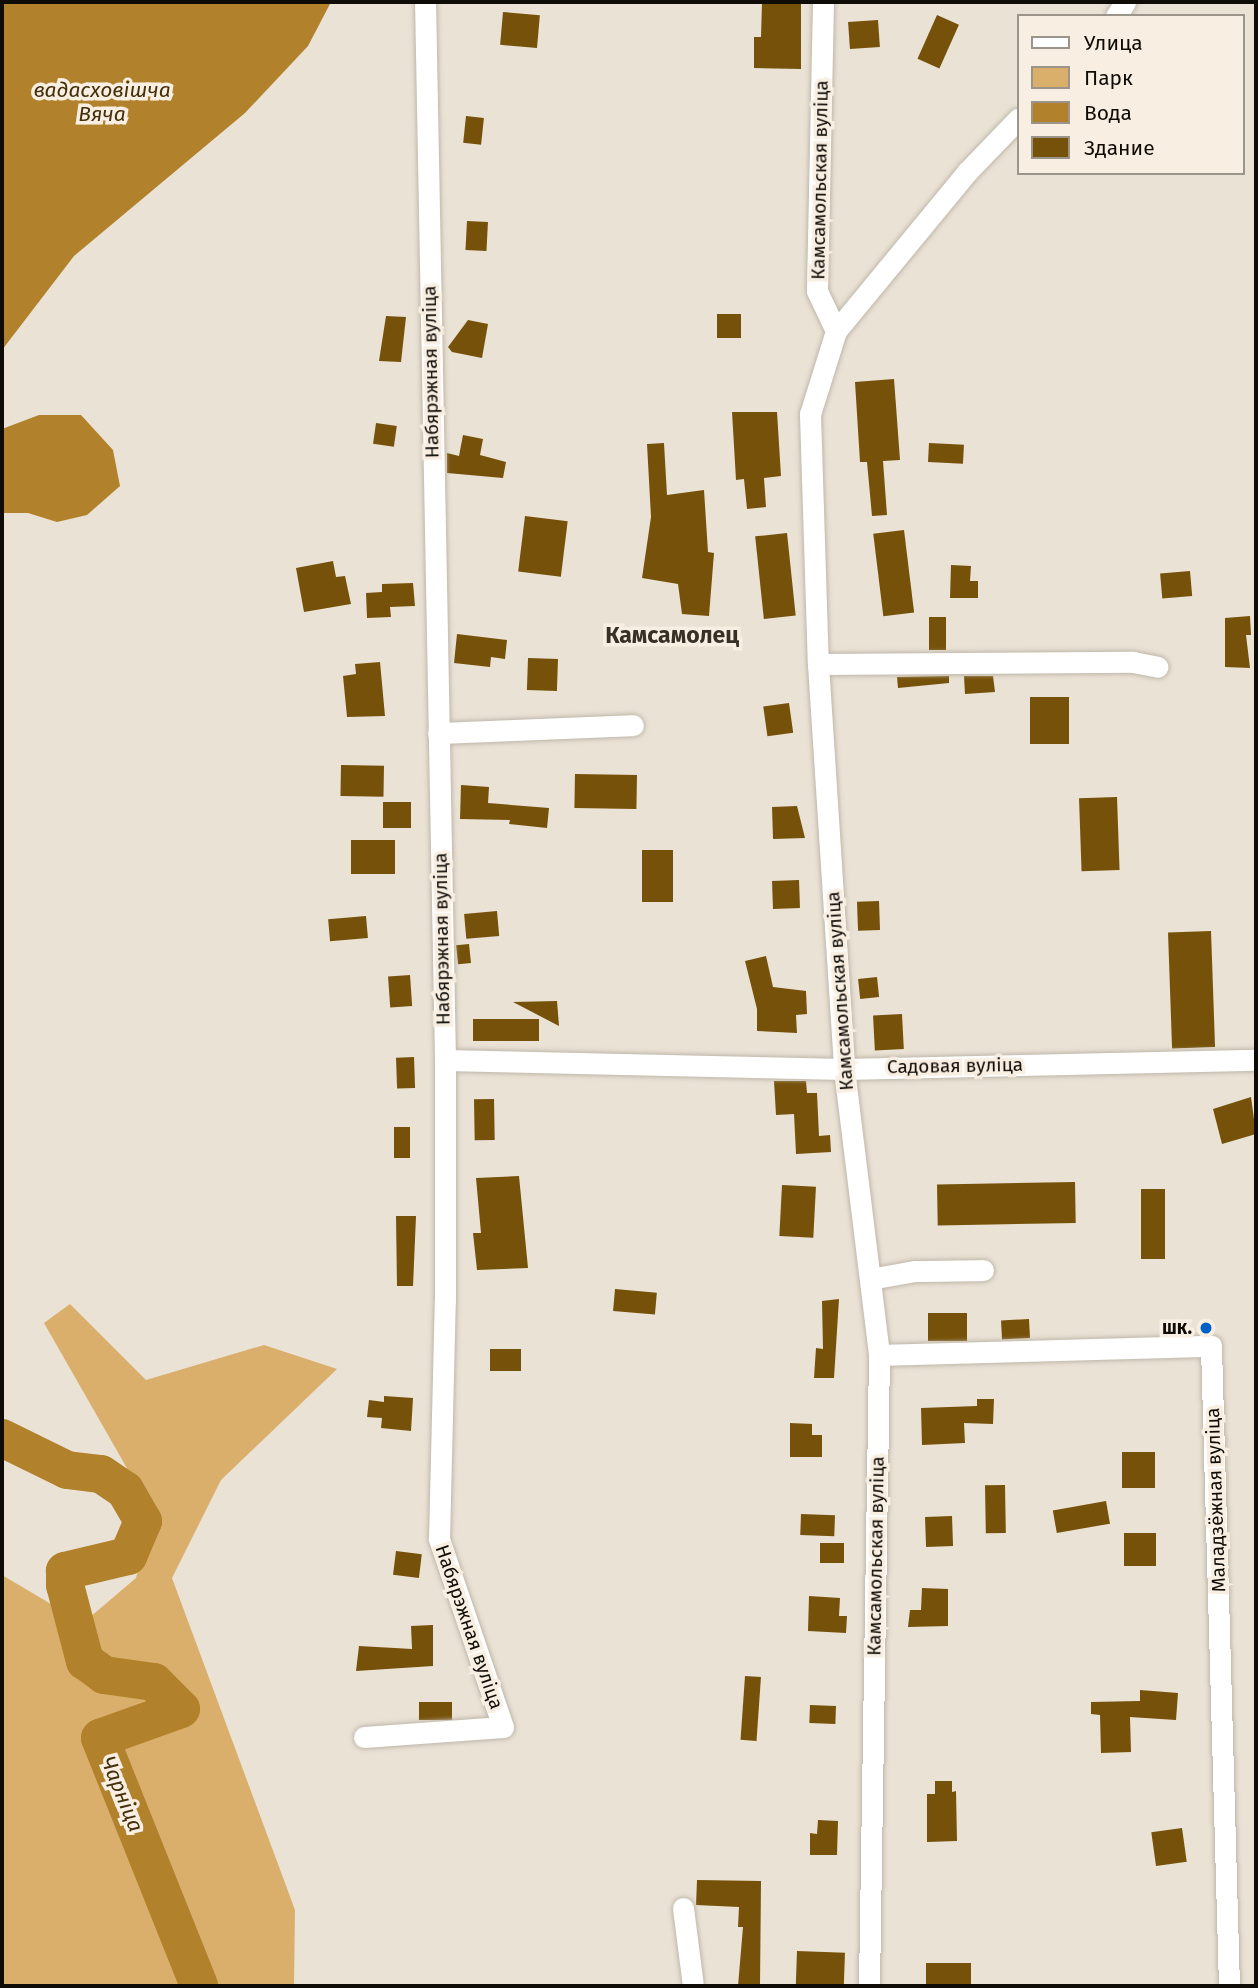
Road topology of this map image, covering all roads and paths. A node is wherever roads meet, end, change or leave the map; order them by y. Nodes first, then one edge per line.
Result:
1 (425, 2) edge
2 (823, 2) edge
3 (1016, 121) edge
4 (836, 331) junction
5 (818, 664) junction
6 (1158, 667) dead end
7 (633, 724) dead end
8 (438, 733) junction
9 (1256, 1059) edge
10 (445, 1060) junction
11 (844, 1069) junction
12 (983, 1270) dead end
13 (870, 1279) junction
14 (879, 1355) junction
15 (364, 1737) dead end
16 (682, 1908) dead end
17 (693, 1986) edge
18 (869, 1986) edge
19 (1229, 1986) edge

1 - 8 street, Набярэжная вуліца
2 - 4 street, Камсамольская вуліца
3 - 4 street
4 - 5 street, Камсамольская вуліца
5 - 6 street
5 - 11 street, Камсамольская вуліца
7 - 8 street
8 - 10 street, Набярэжная вуліца
9 - 11 street, Садовая вуліца
10 - 11 street, Садовая вуліца
10 - 15 street, Набярэжная вуліца
11 - 13 street, Камсамольская вуліца
12 - 13 street
13 - 14 street, Камсамольская вуліца
14 - 18 street, Камсамольская вуліца
14 - 19 street, Маладзёжная вуліца
16 - 17 street

